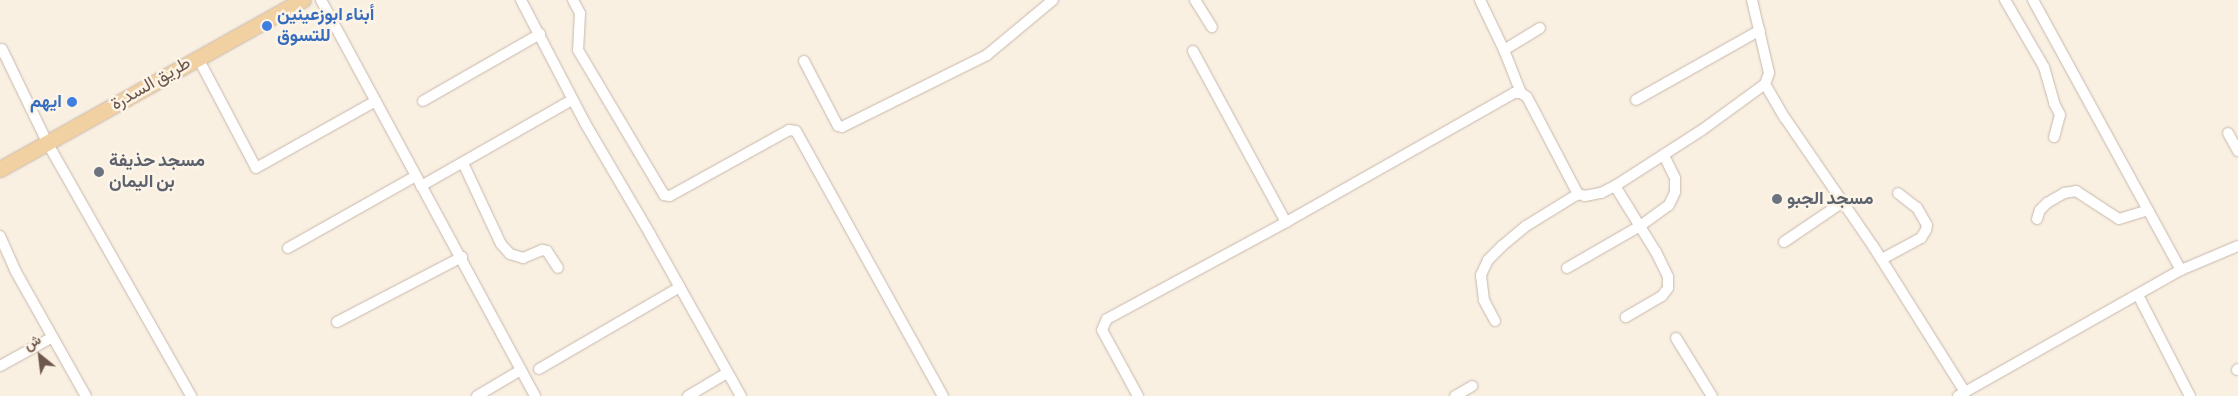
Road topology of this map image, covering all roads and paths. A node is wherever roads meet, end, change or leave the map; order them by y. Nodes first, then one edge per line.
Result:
1 (303, 0) edge
2 (321, 0) edge
3 (521, 0) edge
4 (573, 0) edge
5 (1195, 0) edge
6 (1480, 0) edge
7 (1752, 0) edge
8 (2005, 0) edge
9 (2033, 0) edge
10 (1051, 1) edge
11 (1212, 27) dead end
12 (1540, 28) dead end
13 (1760, 30) junction
14 (540, 34) junction
15 (2, 49) dead end
16 (1504, 50) junction
17 (1193, 51) dead end
18 (198, 58) junction
19 (804, 61) dead end
20 (1765, 84) junction
21 (1521, 93) junction
22 (572, 100) junction
23 (1636, 100) dead end
24 (376, 101) junction
25 (423, 101) dead end
26 (2228, 133) dead end
27 (2054, 137) dead end
28 (48, 144) junction
29 (2238, 151) edge
30 (1664, 154) junction
31 (463, 163) junction
32 (0, 169) edge
33 (416, 176) junction
34 (421, 186) junction
35 (1615, 186) junction
36 (1898, 192) dead end
37 (1578, 194) junction
38 (1843, 202) junction
39 (2148, 210) junction
40 (2037, 219) dead end
41 (1286, 222) junction
42 (1640, 226) junction
43 (0, 236) edge
44 (1784, 242) dead end
45 (2238, 246) edge
46 (288, 248) dead end
47 (462, 257) junction
48 (1882, 259) junction
49 (558, 268) dead end
50 (1567, 268) dead end
51 (2182, 270) junction
52 (680, 287) junction
53 (2138, 295) junction
54 (1626, 317) dead end
55 (1495, 321) dead end
56 (337, 322) dead end
57 (53, 337) junction
58 (1676, 338) dead end
59 (0, 366) edge
60 (539, 368) dead end
61 (521, 370) junction
62 (727, 373) junction
63 (1472, 386) dead end
64 (1961, 394) edge
65 (86, 396) edge
66 (191, 396) edge
67 (477, 396) edge
68 (535, 396) edge
69 (688, 396) edge
70 (741, 396) edge
71 (942, 396) edge
72 (1138, 396) edge
73 (1455, 396) edge
74 (1712, 396) edge
75 (2190, 396) edge

1 - 18 main road, طريق السدرة
2 - 24 street
3 - 14 street
4 - 71 street
5 - 11 street
6 - 16 street
7 - 13 street
8 - 27 street
9 - 39 street
10 - 19 street
12 - 16 street
13 - 20 street
13 - 23 street
14 - 22 street
14 - 25 street
15 - 28 street
16 - 21 street
17 - 41 street
18 - 24 street
18 - 28 main road, طريق السدرة
20 - 30 street
20 - 38 street
21 - 37 street
21 - 41 street
22 - 31 street
22 - 52 street
24 - 33 street
26 - 29 street
28 - 32 main road, طريق السدرة
28 - 66 street
30 - 35 street
30 - 42 street
31 - 34 street
31 - 49 street
33 - 34 street
33 - 46 street
34 - 47 street
35 - 37 street
35 - 42 street
36 - 48 street
37 - 55 street
38 - 44 street
38 - 48 street
39 - 40 street
39 - 51 street
41 - 72 street
42 - 50 street
42 - 54 street
43 - 57 street
45 - 51 street
47 - 56 street
47 - 61 street
48 - 64 street
51 - 53 street
52 - 60 street
52 - 62 street
53 - 64 street
53 - 75 street
57 - 59 street
57 - 65 street
58 - 74 street
61 - 67 street
61 - 68 street
62 - 69 street
62 - 70 street
63 - 73 street

